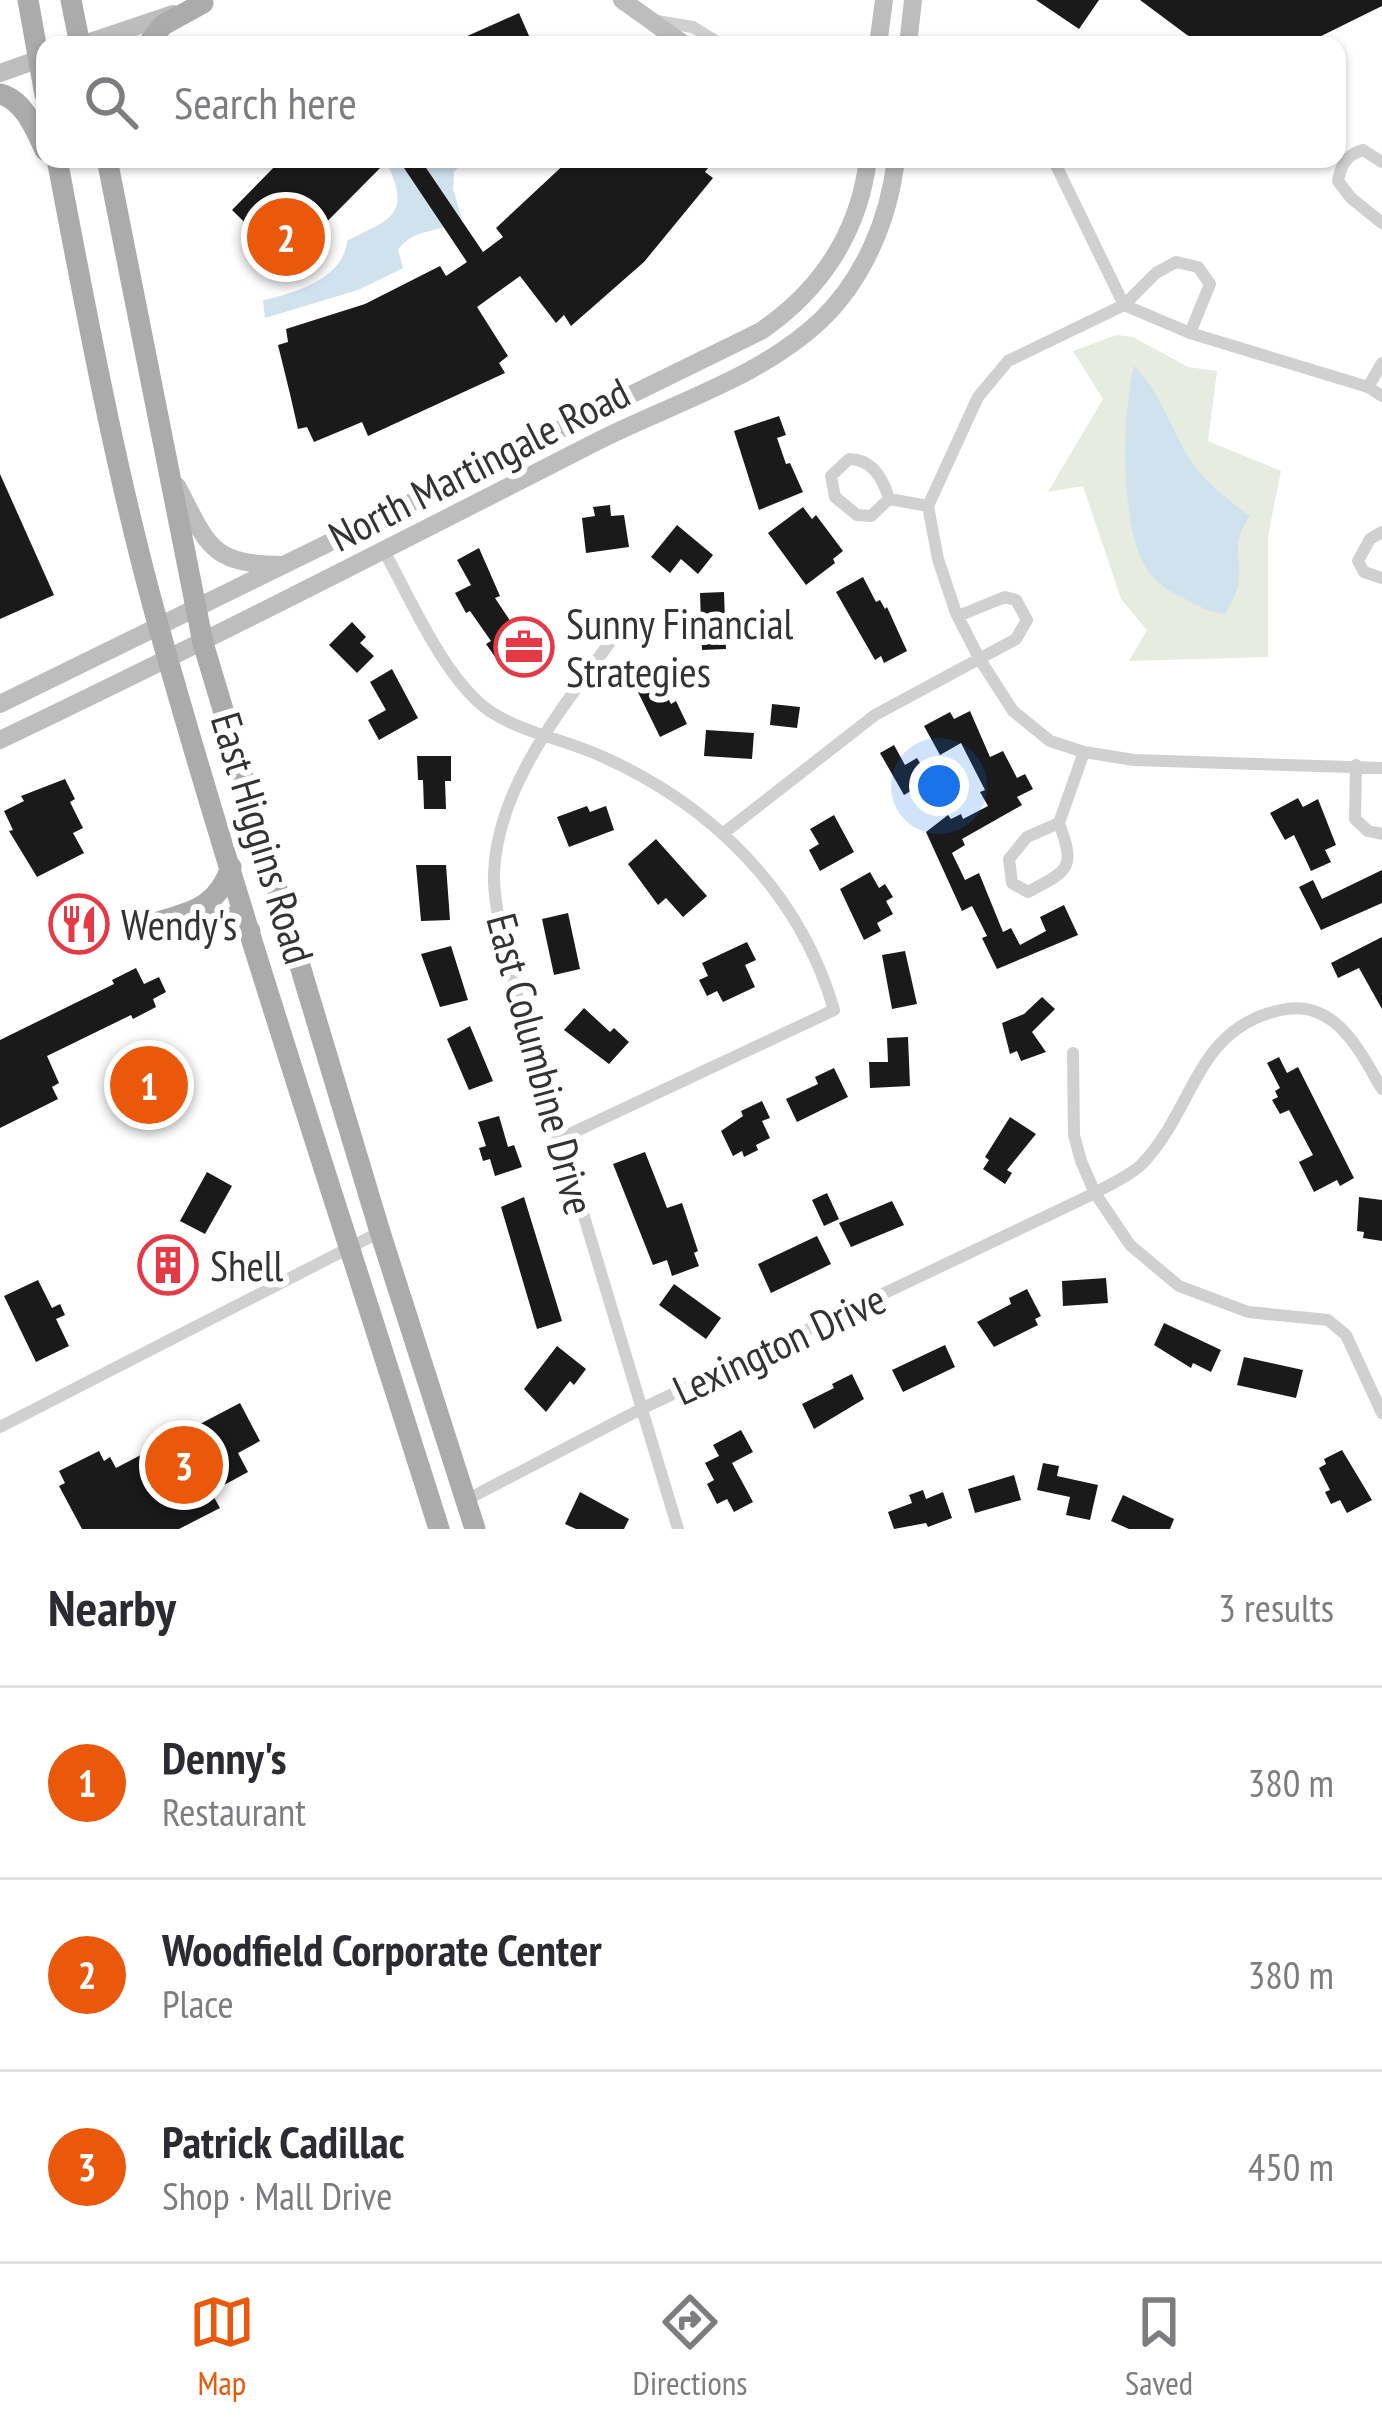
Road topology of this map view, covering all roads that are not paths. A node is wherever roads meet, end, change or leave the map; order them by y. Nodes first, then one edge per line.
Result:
1 (28, 0) edge
2 (71, 0) edge
3 (622, 0) edge
4 (884, 0) edge
5 (913, 0) edge
6 (207, 2) edge
7 (650, 20) junction
8 (37, 36) edge
9 (78, 36) edge
10 (107, 36) edge
11 (154, 36) edge
12 (672, 36) edge
13 (708, 36) edge
14 (879, 36) edge
15 (909, 36) edge
16 (36, 60) edge
17 (0, 74) edge
18 (0, 94) edge
19 (36, 133) edge
20 (1346, 161) edge
21 (1382, 162) edge
22 (56, 168) edge
23 (112, 168) edge
24 (866, 168) edge
25 (894, 168) edge
26 (1057, 168) edge
27 (1341, 168) edge
28 (1382, 223) edge
29 (1124, 305) junction
30 (1190, 333) junction
31 (1382, 363) edge
32 (1368, 387) junction
33 (1382, 396) edge
34 (166, 467) junction
35 (889, 499) junction
36 (928, 506) junction
37 (1382, 532) edge
38 (386, 553) junction
39 (288, 566) junction
40 (1382, 578) edge
41 (195, 611) junction
42 (958, 616) junction
43 (625, 621) dead end
44 (159, 629) junction
45 (203, 643) junction
46 (980, 658) junction
47 (169, 660) junction
48 (0, 704) edge
49 (546, 735) junction
50 (0, 740) edge
51 (1084, 752) junction
52 (1356, 765) junction
53 (1382, 768) edge
54 (1059, 823) junction
55 (725, 832) junction
56 (1382, 834) edge
57 (231, 867) junction
58 (250, 931) junction
59 (1072, 1053) dead end
60 (1382, 1089) edge
61 (557, 1140) junction
62 (1095, 1193) junction
63 (380, 1232) junction
64 (348, 1248) junction
65 (639, 1410) junction
66 (1382, 1413) edge
67 (0, 1427) edge
68 (466, 1500) junction
69 (439, 1529) edge
70 (475, 1529) edge
71 (677, 1529) edge

1 - 8 main road
2 - 9 main road
3 - 7 street
4 - 14 street
5 - 15 street
6 - 10 street
6 - 11 main road
7 - 12 street
7 - 13 street
16 - 17 street
18 - 19 main road
20 - 21 street
22 - 44 main road, East Higgins Road
23 - 34 main road, East Higgins Road
24 - 39 street, North Martingale Road
25 - 38 street, North Martingale Road
26 - 29 street
27 - 28 street
29 - 30 street
29 - 30 street
29 - 36 street
30 - 32 street
31 - 32 street
32 - 33 street
34 - 39 street
34 - 41 main road, East Higgins Road
35 - 35 street
35 - 36 street
36 - 42 street
37 - 40 street
38 - 45 street, North Martingale Road
38 - 49 street
39 - 41 street, North Martingale Road
41 - 44 street, North Martingale Road
41 - 45 main road, East Higgins Road
42 - 46 street
42 - 46 street
43 - 49 street, East Columbine Drive
44 - 47 main road, East Higgins Road
44 - 48 street, North Martingale Road
45 - 47 street, North Martingale Road
45 - 63 main road, East Higgins Road
46 - 51 street
46 - 55 street
47 - 50 street, North Martingale Road
47 - 57 main road, East Higgins Road
49 - 55 street
49 - 61 street, East Columbine Drive
51 - 52 street
51 - 54 street
52 - 53 street
52 - 56 street
54 - 54 street
55 - 61 street
57 - 58 main road, East Higgins Road
57 - 58 main road
58 - 64 main road, East Higgins Road
59 - 62 street
60 - 62 street, Lexington Drive
61 - 65 street, East Columbine Drive
62 - 65 street, Lexington Drive
62 - 66 street
63 - 64 street
63 - 68 main road, East Higgins Road
64 - 67 street
64 - 69 main road, East Higgins Road
65 - 68 street, Lexington Drive
65 - 71 street, East Columbine Drive
68 - 70 main road, East Higgins Road

